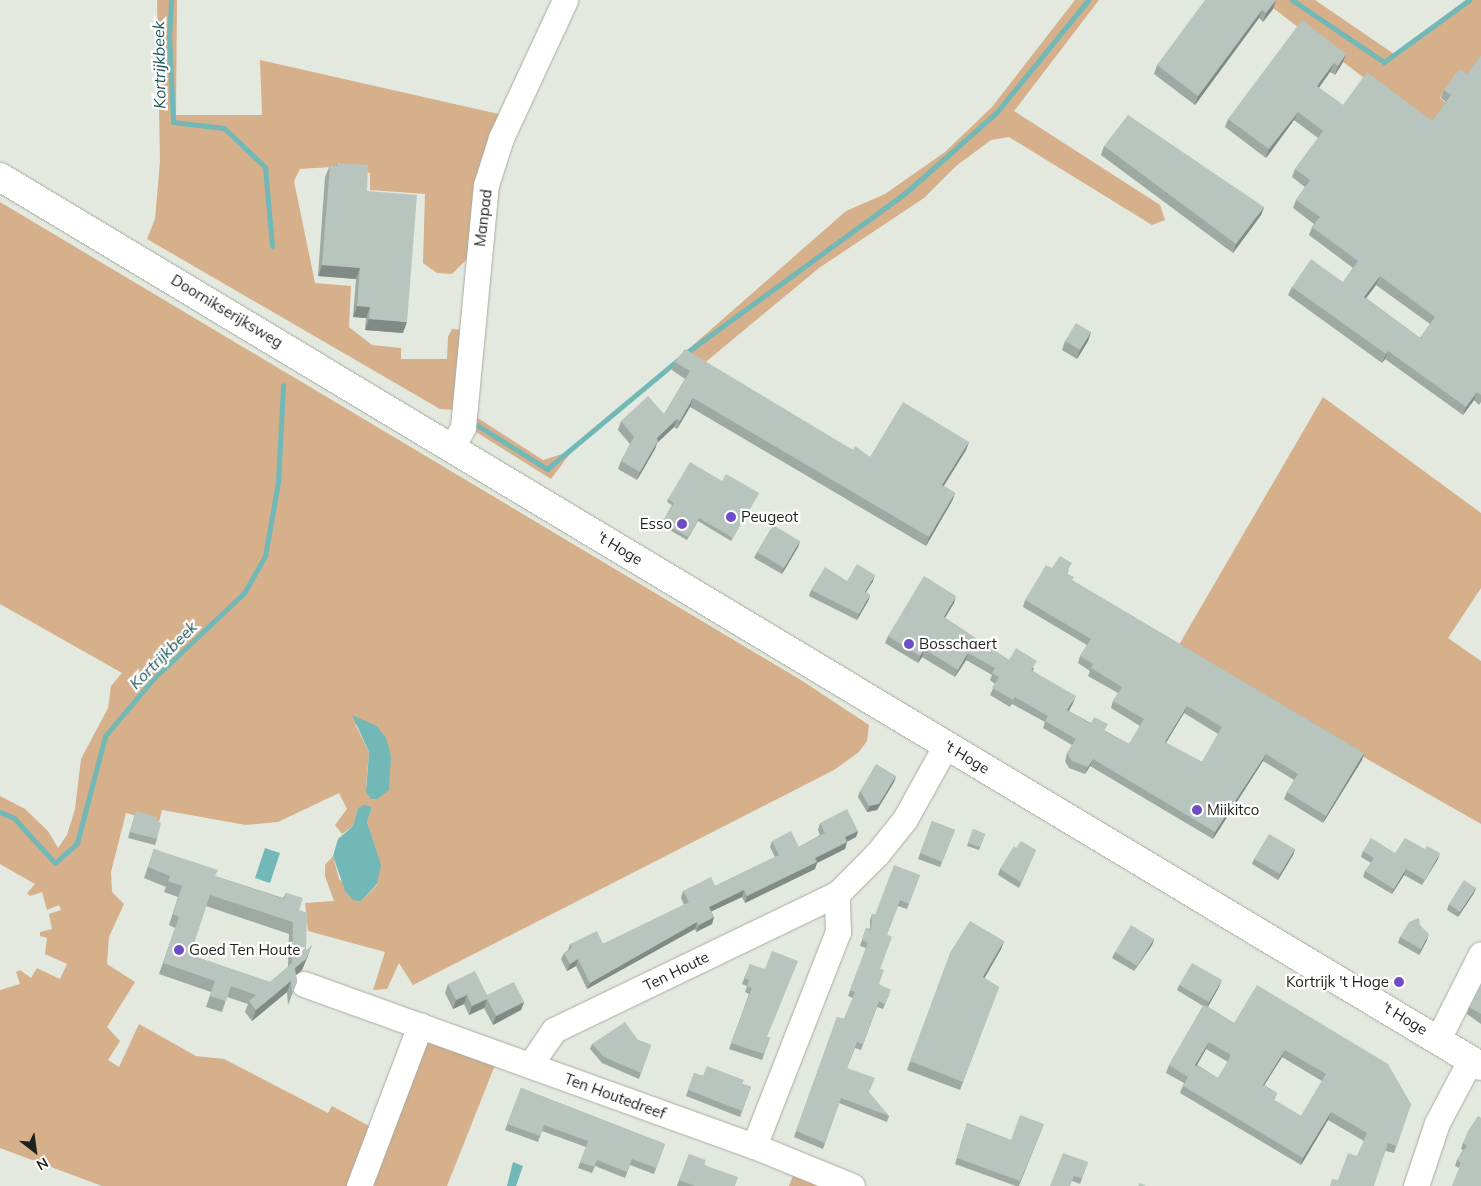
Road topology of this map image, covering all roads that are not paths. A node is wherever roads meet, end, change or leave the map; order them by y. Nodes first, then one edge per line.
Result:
1 (565, 0) edge
2 (0, 177) edge
3 (452, 449) junction
4 (946, 745) junction
5 (837, 894) junction
6 (1481, 954) edge
7 (304, 984) dead end
8 (420, 1025) junction
9 (1438, 1039) junction
10 (1476, 1063) edge
11 (530, 1064) junction
12 (754, 1146) junction
13 (360, 1186) edge
14 (852, 1186) edge
15 (1416, 1186) edge

1 - 3 street, Manpad
2 - 3 main road, Doornikserijksweg
3 - 4 main road, 't Hoge
4 - 5 street, Ten Houte
4 - 9 main road, 't Hoge
5 - 11 street, Ten Houte
5 - 12 street
6 - 9 street
7 - 8 street, Ten Houtedreef
8 - 11 street, Ten Houtedreef
8 - 13 street
9 - 10 main road, 't Hoge
10 - 15 street
11 - 12 street, Ten Houtedreef
12 - 14 street, Ten Houtedreef

